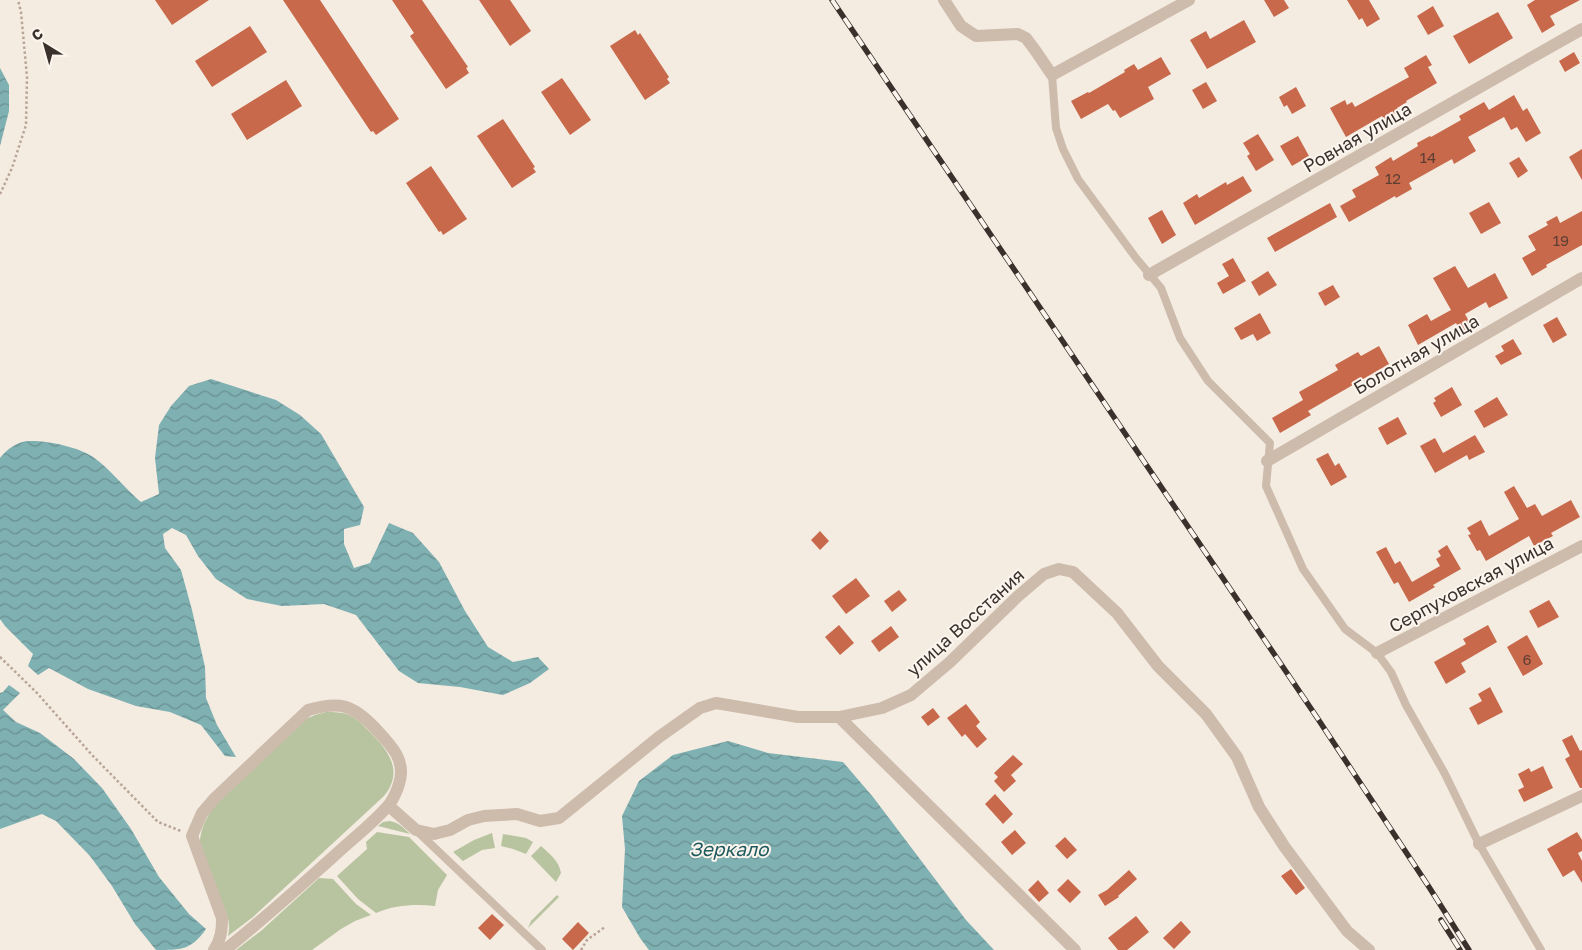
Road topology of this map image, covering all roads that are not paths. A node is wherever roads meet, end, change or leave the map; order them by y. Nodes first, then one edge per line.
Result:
1 (944, 0) edge
2 (1190, 0) edge
3 (1582, 29) edge
4 (1052, 75) junction
5 (1149, 275) junction
6 (1582, 278) edge
7 (1268, 462) junction
8 (1582, 546) edge
9 (1377, 653) junction
10 (839, 717) junction
11 (1582, 796) edge
12 (389, 806) junction
13 (416, 830) junction
14 (1479, 844) junction
15 (214, 950) edge
16 (225, 950) edge
17 (542, 950) edge
18 (1075, 950) edge
19 (1369, 950) edge
20 (1541, 950) edge

1 - 4 street
2 - 4 street
3 - 5 street, Ровная улица
4 - 5 lane
5 - 7 lane
6 - 7 street, Болотная улица
7 - 9 lane
8 - 9 street, Серпуховская улица
9 - 14 lane
10 - 13 street, улица Восстания
10 - 18 street
10 - 19 street, улица Восстания
11 - 14 street
12 - 13 street
12 - 15 street
12 - 16 street
13 - 17 lane
14 - 20 lane

